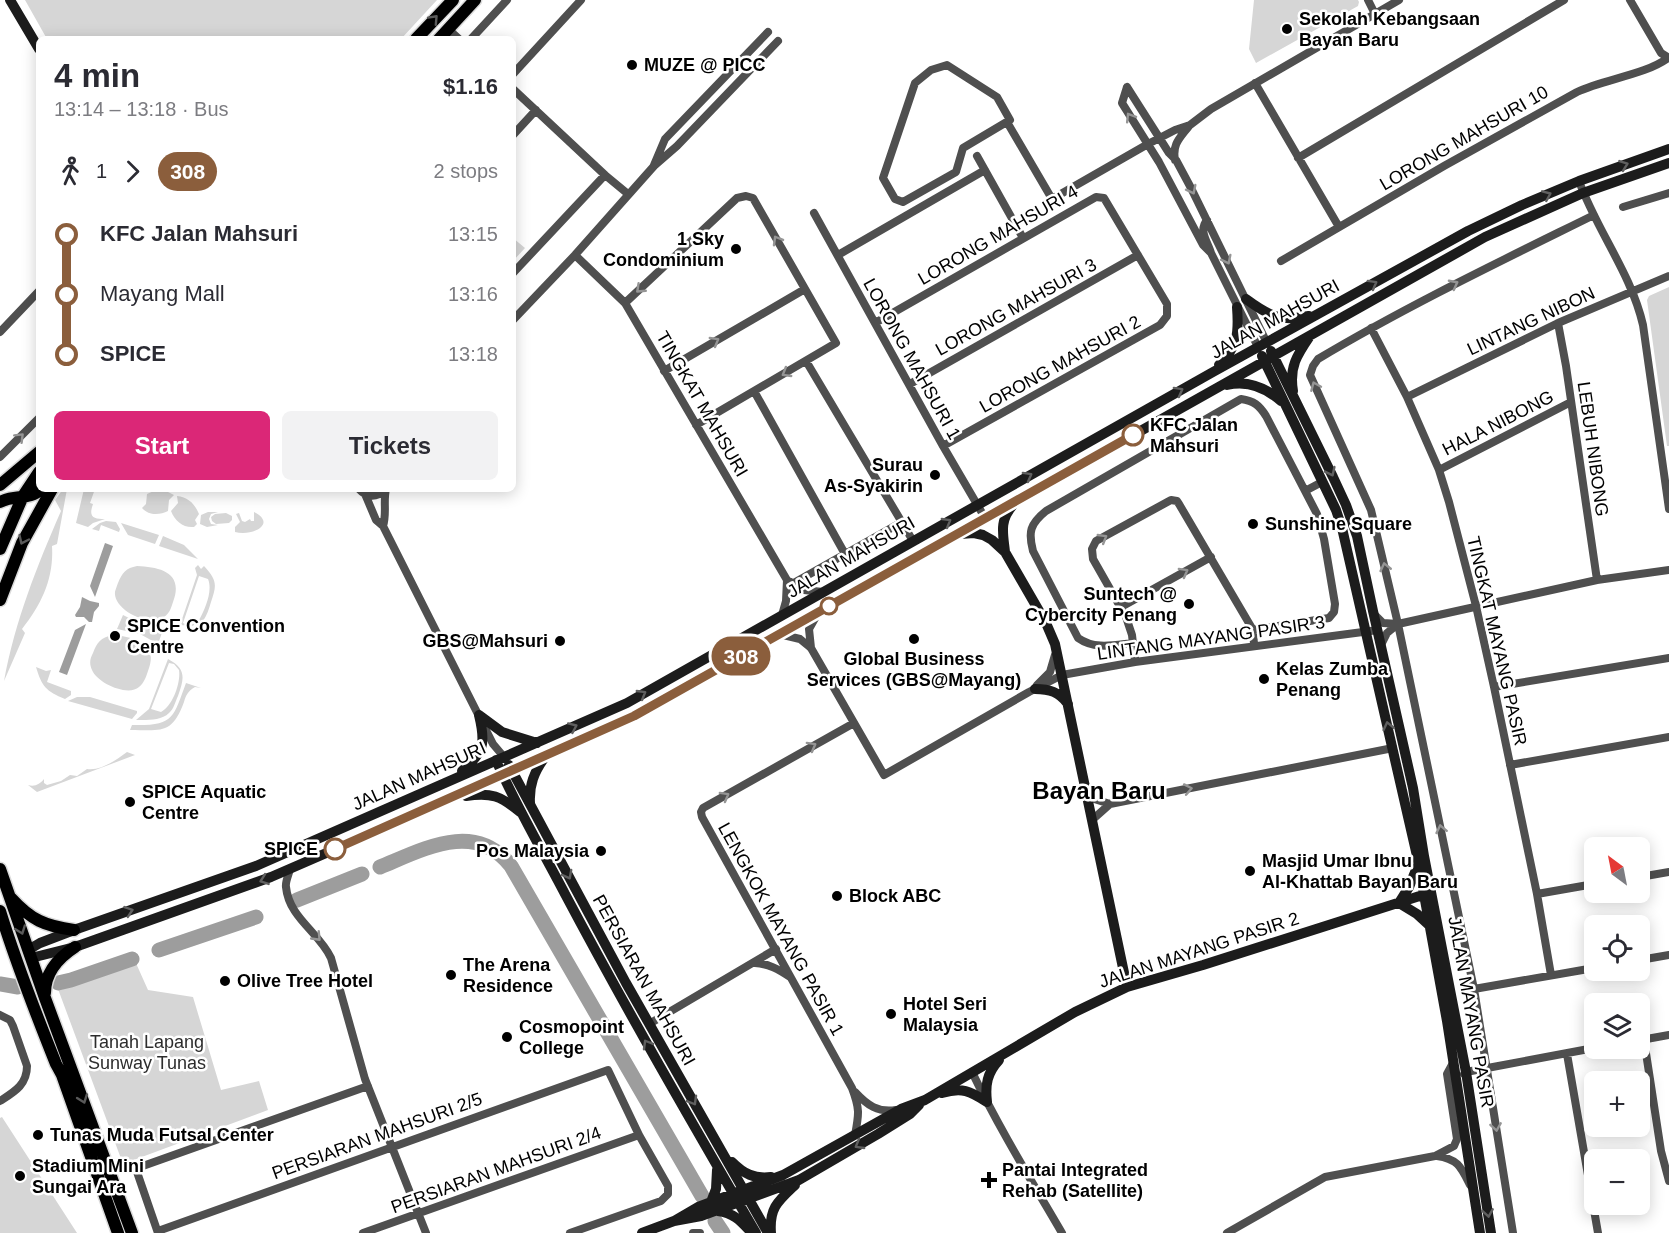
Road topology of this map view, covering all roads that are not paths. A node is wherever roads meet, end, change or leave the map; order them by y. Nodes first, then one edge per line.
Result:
1 (10, 0) edge
2 (453, 0) edge
3 (476, 0) edge
4 (507, 0) edge
5 (581, 0) edge
6 (1368, 0) edge
7 (1399, 0) edge
8 (1564, 0) edge
9 (1630, 0) edge
10 (1375, 14) junction
11 (448, 29) junction
12 (768, 32) dead end
13 (419, 36) edge
14 (442, 36) edge
15 (456, 36) edge
16 (474, 36) edge
17 (778, 41) dead end
18 (36, 45) edge
19 (1668, 58) edge
20 (516, 71) edge
21 (1255, 83) junction
22 (516, 92) edge
23 (536, 110) junction
24 (1007, 122) junction
25 (1190, 124) junction
26 (516, 132) edge
27 (1160, 139) junction
28 (1148, 144) junction
29 (1669, 149) edge
30 (977, 156) dead end
31 (1298, 158) junction
32 (1176, 160) junction
33 (1669, 163) edge
34 (654, 166) junction
35 (985, 170) junction
36 (605, 175) junction
37 (1579, 181) junction
38 (1583, 193) junction
39 (1669, 193) edge
40 (628, 194) junction
41 (1623, 207) dead end
42 (814, 213) dead end
43 (1594, 215) junction
44 (1207, 220) junction
45 (1339, 227) junction
46 (1023, 238) junction
47 (1211, 253) junction
48 (575, 255) junction
49 (838, 255) junction
50 (1138, 255) junction
51 (1281, 261) dead end
52 (516, 270) edge
53 (1669, 276) edge
54 (805, 289) junction
55 (1633, 291) junction
56 (36, 294) edge
57 (625, 303) junction
58 (1242, 303) junction
59 (1319, 314) junction
60 (516, 317) edge
61 (875, 323) junction
62 (1558, 323) junction
63 (1160, 325) joint
64 (1, 328) edge
65 (1371, 328) junction
66 (1312, 333) junction
67 (1262, 345) junction
68 (1269, 358) junction
69 (806, 361) junction
70 (664, 371) junction
71 (1213, 372) junction
72 (910, 384) junction
73 (754, 391) junction
74 (1210, 391) junction
75 (1407, 397) junction
76 (1571, 402) junction
77 (1290, 403) junction
78 (36, 421) edge
79 (696, 424) junction
80 (943, 446) junction
81 (36, 455) edge
82 (0, 457) edge
83 (1439, 470) junction
84 (36, 476) edge
85 (1322, 482) junction
86 (0, 485) edge
87 (1668, 490) edge
88 (1305, 491) junction
89 (37, 492) edge
90 (50, 492) edge
91 (362, 492) edge
92 (383, 492) edge
93 (385, 492) edge
94 (23, 496) junction
95 (1017, 500) junction
96 (0, 502) edge
97 (977, 504) junction
98 (1669, 509) edge
99 (985, 518) junction
100 (902, 522) junction
101 (383, 526) junction
102 (956, 534) junction
103 (913, 541) junction
104 (0, 549) edge
105 (1005, 552) junction
106 (845, 554) junction
107 (1211, 557) junction
108 (1669, 570) edge
109 (1597, 580) junction
110 (790, 582) junction
111 (823, 592) junction
112 (0, 600) edge
113 (1476, 606) junction
114 (1120, 607) junction
115 (819, 611) junction
116 (1373, 611) junction
117 (782, 615) junction
118 (1398, 624) junction
119 (1252, 630) junction
120 (1378, 630) junction
121 (1365, 632) junction
122 (779, 634) junction
123 (1134, 643) junction
124 (1055, 644) junction
125 (1254, 645) junction
126 (1381, 645) junction
127 (811, 648) junction
128 (1669, 658) edge
129 (1136, 662) junction
130 (1062, 675) junction
131 (1494, 687) junction
132 (1032, 690) junction
133 (1068, 704) junction
134 (479, 715) junction
135 (854, 723) junction
136 (1669, 737) edge
137 (537, 743) junction
138 (1393, 748) junction
139 (545, 756) junction
140 (500, 758) junction
141 (1510, 765) junction
142 (508, 773) junction
143 (454, 777) junction
144 (1088, 797) junction
145 (453, 798) junction
146 (1110, 804) junction
147 (530, 805) junction
148 (523, 814) junction
149 (1092, 820) junction
150 (1418, 865) junction
151 (0, 869) edge
152 (291, 869) junction
153 (1669, 872) edge
154 (1650, 875) edge
155 (1584, 886) edge
156 (1428, 893) junction
157 (1537, 894) junction
158 (8, 895) junction
159 (1399, 903) junction
160 (0, 911) edge
161 (1430, 925) junction
162 (74, 930) junction
163 (11, 945) junction
164 (75, 947) junction
165 (776, 950) junction
166 (28, 955) junction
167 (1669, 955) edge
168 (1650, 958) edge
169 (753, 963) junction
170 (1584, 970) edge
171 (1551, 975) junction
172 (792, 978) junction
173 (1127, 987) junction
174 (1474, 989) junction
175 (45, 998) junction
176 (0, 1015) edge
177 (649, 1024) junction
178 (1669, 1035) edge
179 (1650, 1039) edge
180 (1584, 1050) edge
181 (1007, 1052) junction
182 (1567, 1054) junction
183 (1452, 1056) junction
184 (1645, 1059) edge
185 (1487, 1069) junction
186 (972, 1072) junction
187 (1466, 1072) junction
188 (62, 1074) junction
189 (368, 1086) junction
190 (852, 1088) junction
191 (1458, 1095) junction
192 (928, 1098) junction
193 (0, 1101) edge
194 (987, 1102) junction
195 (901, 1109) junction
196 (639, 1135) junction
197 (855, 1135) junction
198 (392, 1146) junction
199 (722, 1151) junction
200 (1435, 1156) junction
201 (717, 1168) junction
202 (783, 1175) junction
203 (1669, 1177) edge
204 (799, 1180) junction
205 (1473, 1192) junction
206 (741, 1196) junction
207 (714, 1206) junction
208 (418, 1214) junction
209 (158, 1232) edge
210 (118, 1233) edge
211 (132, 1233) edge
212 (363, 1233) edge
213 (426, 1233) edge
214 (570, 1233) edge
215 (642, 1233) edge
216 (693, 1233) edge
217 (700, 1233) edge
218 (754, 1233) edge
219 (769, 1233) edge
220 (1062, 1233) edge
221 (1227, 1233) edge
222 (1480, 1233) edge
223 (1491, 1233) edge
224 (1514, 1233) edge
225 (1598, 1233) edge

1 - 18 street
13 -> 2 main road
3 - 11 main road
4 - 16 street
5 - 20 street
6 - 10 street
7 - 10 street
8 - 31 street
9 - 19 street
10 - 21 street
11 - 14 main road
11 - 15 street
12 - 34 street
17 - 34 street
19 - 45 street, LORONG MAHSURI 10
21 - 25 street
21 - 31 street
22 - 23 street
23 - 26 street
23 - 36 street
24 - 24 street
24 - 28 street
25 - 27 street
25 - 32 street
27 - 28 street
28 -> 27 street
27 - 32 street
28 - 47 street
37 -> 29 street, JALAN MAHSURI
30 - 35 street
31 - 45 street
32 -> 44 street
33 - 38 street, JALAN MAHSURI
34 - 40 street
35 - 46 street
35 - 49 street
36 - 40 street
36 - 52 street
37 - 38 street
59 -> 37 street, JALAN MAHSURI
38 - 43 street
38 - 66 street, JALAN MAHSURI
39 - 41 street
40 - 48 street
42 - 49 street, LORONG MAHSURI 1
43 - 55 street
65 -> 43 street
44 - 47 street
44 -> 58 street
45 - 51 street, LORONG MAHSURI 10
46 - 50 street, LORONG MAHSURI 4
46 - 61 street, LORONG MAHSURI 4
47 - 58 street
48 - 57 street, TINGKAT MAHSURI
48 - 60 street
49 - 61 street, LORONG MAHSURI 1
50 - 63 street, LORONG MAHSURI 4
50 - 72 street, LORONG MAHSURI 3
53 - 55 street, LINTANG NIBON
54 -> 57 street
54 - 69 street
70 -> 54 street
55 - 62 street, LINTANG NIBON
55 - 87 street
56 - 64 street
57 - 70 street, TINGKAT MAHSURI
58 - 59 street
58 - 67 street
58 - 71 street
59 - 67 street, JALAN MAHSURI
61 - 72 street, LORONG MAHSURI 1
62 - 75 street, LINTANG NIBON
62 - 76 street, LEBUH NIBONG
63 - 80 street, LORONG MAHSURI 2
65 - 75 street, TINGKAT MAYANG PASIR
118 -> 65 street, JALAN MAYANG PASIR
66 - 68 street, JALAN MAHSURI
66 - 77 street
67 - 68 street, JALAN MAYANG PASIR
67 - 71 street, JALAN MAHSURI
68 - 74 street, JALAN MAHSURI
68 - 77 street, JALAN MAYANG PASIR
69 -> 73 street
69 - 100 street
70 - 79 street, TINGKAT MAHSURI
97 -> 71 street, JALAN MAHSURI
72 - 80 street, LORONG MAHSURI 1
73 - 79 street
73 - 106 street
74 - 77 street
74 - 95 street, JALAN MAHSURI
75 - 83 street, TINGKAT MAYANG PASIR
76 - 83 street, HALA NIBONG
76 - 109 street, LEBUH NIBONG
77 - 85 street, JALAN MAYANG PASIR
77 -> 116 street, JALAN MAYANG PASIR
82 -> 78 street
79 - 110 street, TINGKAT MAHSURI
80 - 97 street, LORONG MAHSURI 1
81 - 86 main road
83 - 113 street, TINGKAT MAYANG PASIR
84 - 94 main road
85 - 88 street
85 - 121 street, JALAN MAYANG PASIR
87 - 98 street
88 - 119 street
88 - 123 street
89 - 94 main road
90 -> 112 main road
91 - 92 street
91 - 101 street, PERSIARAN MAHSURI
93 - 101 street, PERSIARAN MAHSURI
94 - 96 main road
94 - 104 main road
95 - 99 street, JALAN MAHSURI
95 - 105 street
97 - 99 street, LORONG MAHSURI 1
103 -> 97 street, JALAN MAHSURI
99 - 102 street, JALAN MAHSURI
100 - 103 street
100 - 106 street
101 - 134 street, PERSIARAN MAHSURI
102 - 105 street
102 - 115 street, JALAN MAHSURI
103 - 111 street, JALAN MAHSURI
105 - 124 street
106 - 110 street
114 -> 107 street
114 -> 107 street
107 - 119 street
108 - 109 street
109 - 113 street
110 - 111 street
110 - 117 street
111 - 117 street, JALAN MAHSURI
113 - 118 street
113 - 131 street, TINGKAT MAYANG PASIR
114 - 123 street
115 - 122 street, JALAN MAHSURI
115 - 127 street
116 - 118 street
116 - 120 street, JALAN MAYANG PASIR
137 -> 117 street, JALAN MAHSURI
118 - 126 street
174 -> 118 street, JALAN MAYANG PASIR
119 - 125 street
120 - 121 street, LINTANG MAYANG PASIR 3
120 - 126 street, JALAN MAYANG PASIR
121 - 125 street, LINTANG MAYANG PASIR 3
138 -> 121 street, JALAN MAYANG PASIR
122 - 127 street
122 - 139 street, JALAN MAHSURI
123 - 129 street
124 - 130 street
124 - 132 street
125 - 129 street, LINTANG MAYANG PASIR 3
126 - 156 street, JALAN MAYANG PASIR
127 - 135 street
128 - 131 street
129 - 130 street, LINTANG MAYANG PASIR 3
130 - 132 street, LINTANG MAYANG PASIR 3
130 - 133 street
131 - 141 street, TINGKAT MAYANG PASIR
132 - 133 street
132 - 135 street
133 - 144 street
134 - 137 street
134 - 140 street, PERSIARAN MAHSURI
134 - 143 street
165 -> 135 street, LENGKOK MAYANG PASIR 1
136 - 141 street
137 - 140 street, JALAN MAHSURI
146 -> 138 street
138 - 150 street, JALAN MAYANG PASIR
139 - 142 street, JALAN MAHSURI
139 - 147 street
140 - 142 street, PERSIARAN MAHSURI
140 - 143 street, JALAN MAHSURI
141 - 157 street, TINGKAT MAYANG PASIR
142 - 145 street, JALAN MAHSURI
142 - 147 street, PERSIARAN MAHSURI
142 - 148 street, PERSIARAN MAHSURI
162 -> 143 street, JALAN MAHSURI
144 - 146 street
144 - 149 street
145 - 148 street
145 - 152 street, JALAN MAHSURI
146 - 149 street
147 -> 177 street, PERSIARAN MAHSURI
201 -> 148 street, PERSIARAN MAHSURI
149 - 173 street
150 - 156 street, JALAN MAYANG PASIR
150 - 159 street
151 - 158 main road
152 -> 164 street, JALAN MAHSURI
152 -> 189 street
153 - 154 street
155 - 157 street
156 - 159 street, JALAN MAYANG PASIR 2
156 - 161 street, JALAN MAYANG PASIR
156 - 187 street, JALAN MAYANG PASIR
157 - 171 street, TINGKAT MAYANG PASIR
158 - 162 main road
158 -> 166 main road
159 - 161 street
159 - 173 street, JALAN MAYANG PASIR 2
160 - 163 main road
161 - 183 street, JALAN MAYANG PASIR
162 - 166 street, JALAN MAHSURI
163 - 166 main road
163 - 188 main road
164 - 166 street, JALAN MAHSURI
164 - 175 main road
165 - 169 street
165 - 172 street, LENGKOK MAYANG PASIR 1
166 - 175 main road
166 - 188 main road
167 - 168 street
169 - 172 street
169 - 177 street
170 - 171 street
171 - 174 street
172 - 190 street, LENGKOK MAYANG PASIR 1
173 - 181 street, JALAN MAYANG PASIR 2
174 - 185 street, JALAN MAYANG PASIR
175 -> 211 main road
176 - 193 street
177 -> 199 street, PERSIARAN MAHSURI
178 - 179 street
180 - 182 street
181 - 186 street, JALAN MAYANG PASIR 2
181 - 194 street
182 - 185 street
182 - 225 street
183 - 187 street
183 - 191 street, JALAN MAYANG PASIR
183 - 200 street
184 - 203 street
185 - 187 street
185 -> 224 street, JALAN MAYANG PASIR
186 - 192 street, JALAN MAYANG PASIR 2
186 - 194 street
187 - 191 street
187 -> 223 street, JALAN MAYANG PASIR
188 - 210 main road
189 - 198 street
189 - 209 street
190 - 195 street, LENGKOK MAYANG PASIR 1
190 - 197 street, LENGKOK MAYANG PASIR 1
191 - 205 street, JALAN MAYANG PASIR
192 - 194 street
192 - 195 street, JALAN MAYANG PASIR 2
192 -> 204 street, JALAN MAYANG PASIR 2
194 - 220 street
195 - 197 street, JALAN MAYANG PASIR 2
196 - 198 street, PERSIARAN MAHSURI 2/5
196 - 208 street, PERSIARAN MAHSURI 2/4
196 - 214 street
197 - 202 street, JALAN MAYANG PASIR 2
198 - 208 street
198 - 209 street, PERSIARAN MAHSURI 2/5
199 - 202 street
199 - 206 street, PERSIARAN MAHSURI
200 - 205 street
200 - 221 street
201 - 206 street, PERSIARAN MAHSURI
201 - 207 street
202 - 206 street, JALAN MAYANG PASIR 2
204 - 206 street, JALAN MAYANG PASIR 2
204 - 219 street
205 - 222 street, JALAN MAYANG PASIR
206 - 207 street
206 - 218 street, PERSIARAN MAHSURI
206 - 219 street, PERSIARAN MAHSURI
207 - 215 street
207 - 218 street
208 - 212 street, PERSIARAN MAHSURI 2/4
208 - 213 street
216 - 217 street

